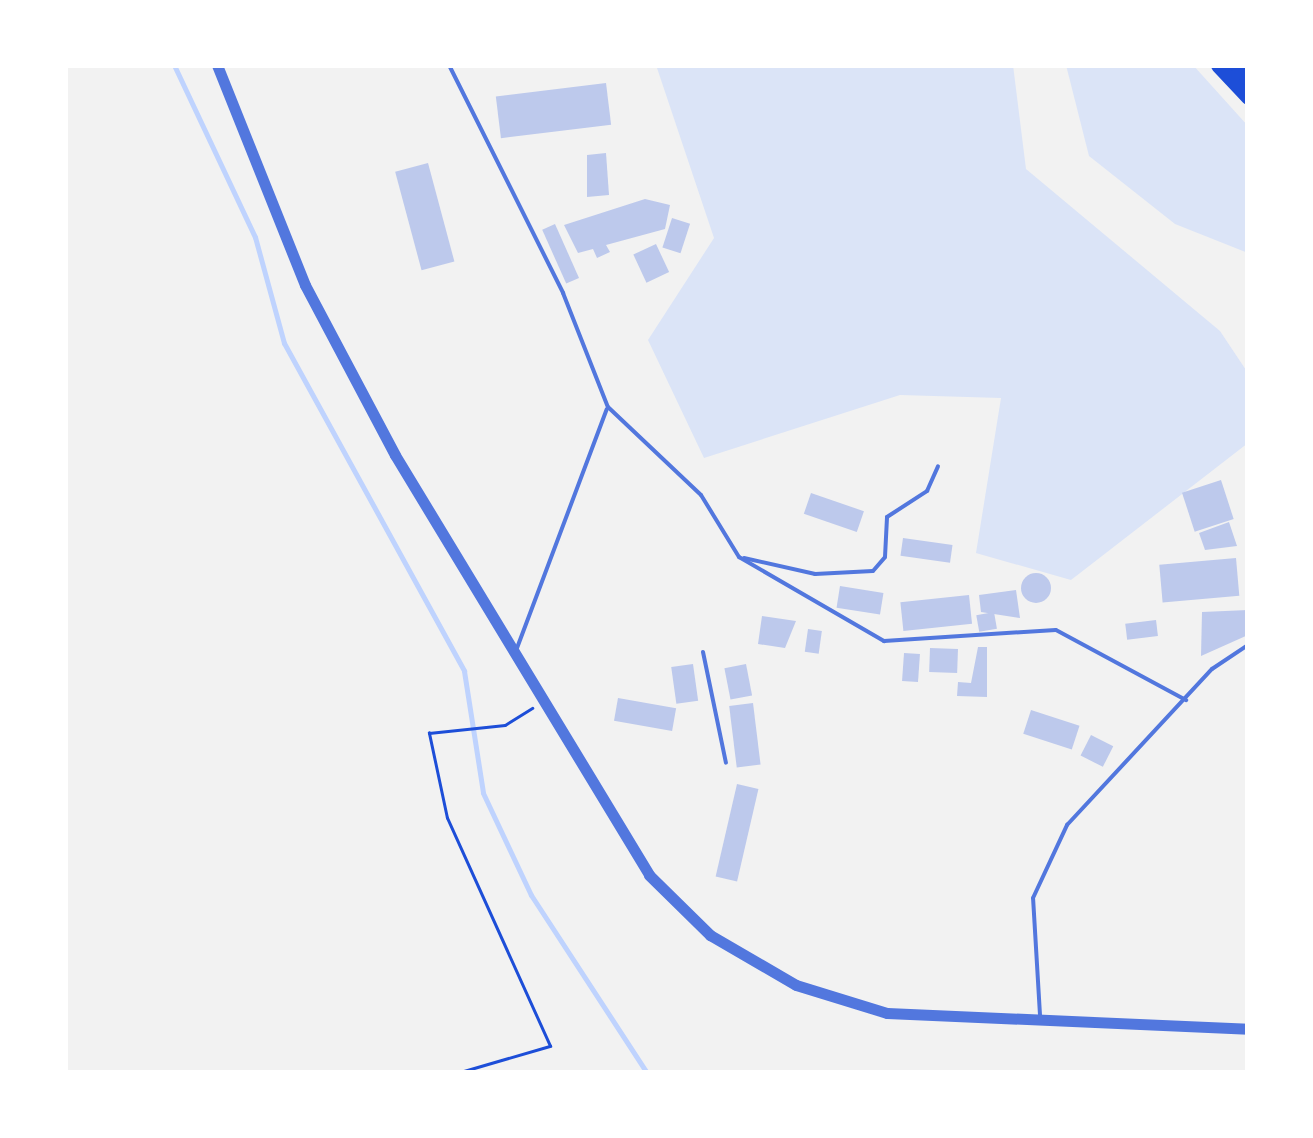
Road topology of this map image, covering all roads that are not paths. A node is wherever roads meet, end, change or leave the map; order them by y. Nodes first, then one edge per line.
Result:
1 (216, 65) edge
2 (449, 65) edge
3 (1218, 65) edge
4 (1237, 65) edge
5 (1248, 78) edge
6 (1248, 97) edge
7 (608, 407) junction
8 (938, 466) dead end
9 (739, 557) junction
10 (1248, 645) edge
11 (516, 652) junction
12 (703, 652) dead end
13 (1186, 700) junction
14 (726, 762) dead end
15 (1040, 1025) junction
16 (1248, 1028) edge

1 - 11 street
2 - 7 lane
3 - 6 highway
4 - 5 highway
7 - 9 lane
7 - 11 lane
8 - 9 lane
9 - 13 lane
10 - 13 lane
11 - 15 street
12 - 14 lane
13 - 15 lane
15 - 16 street

